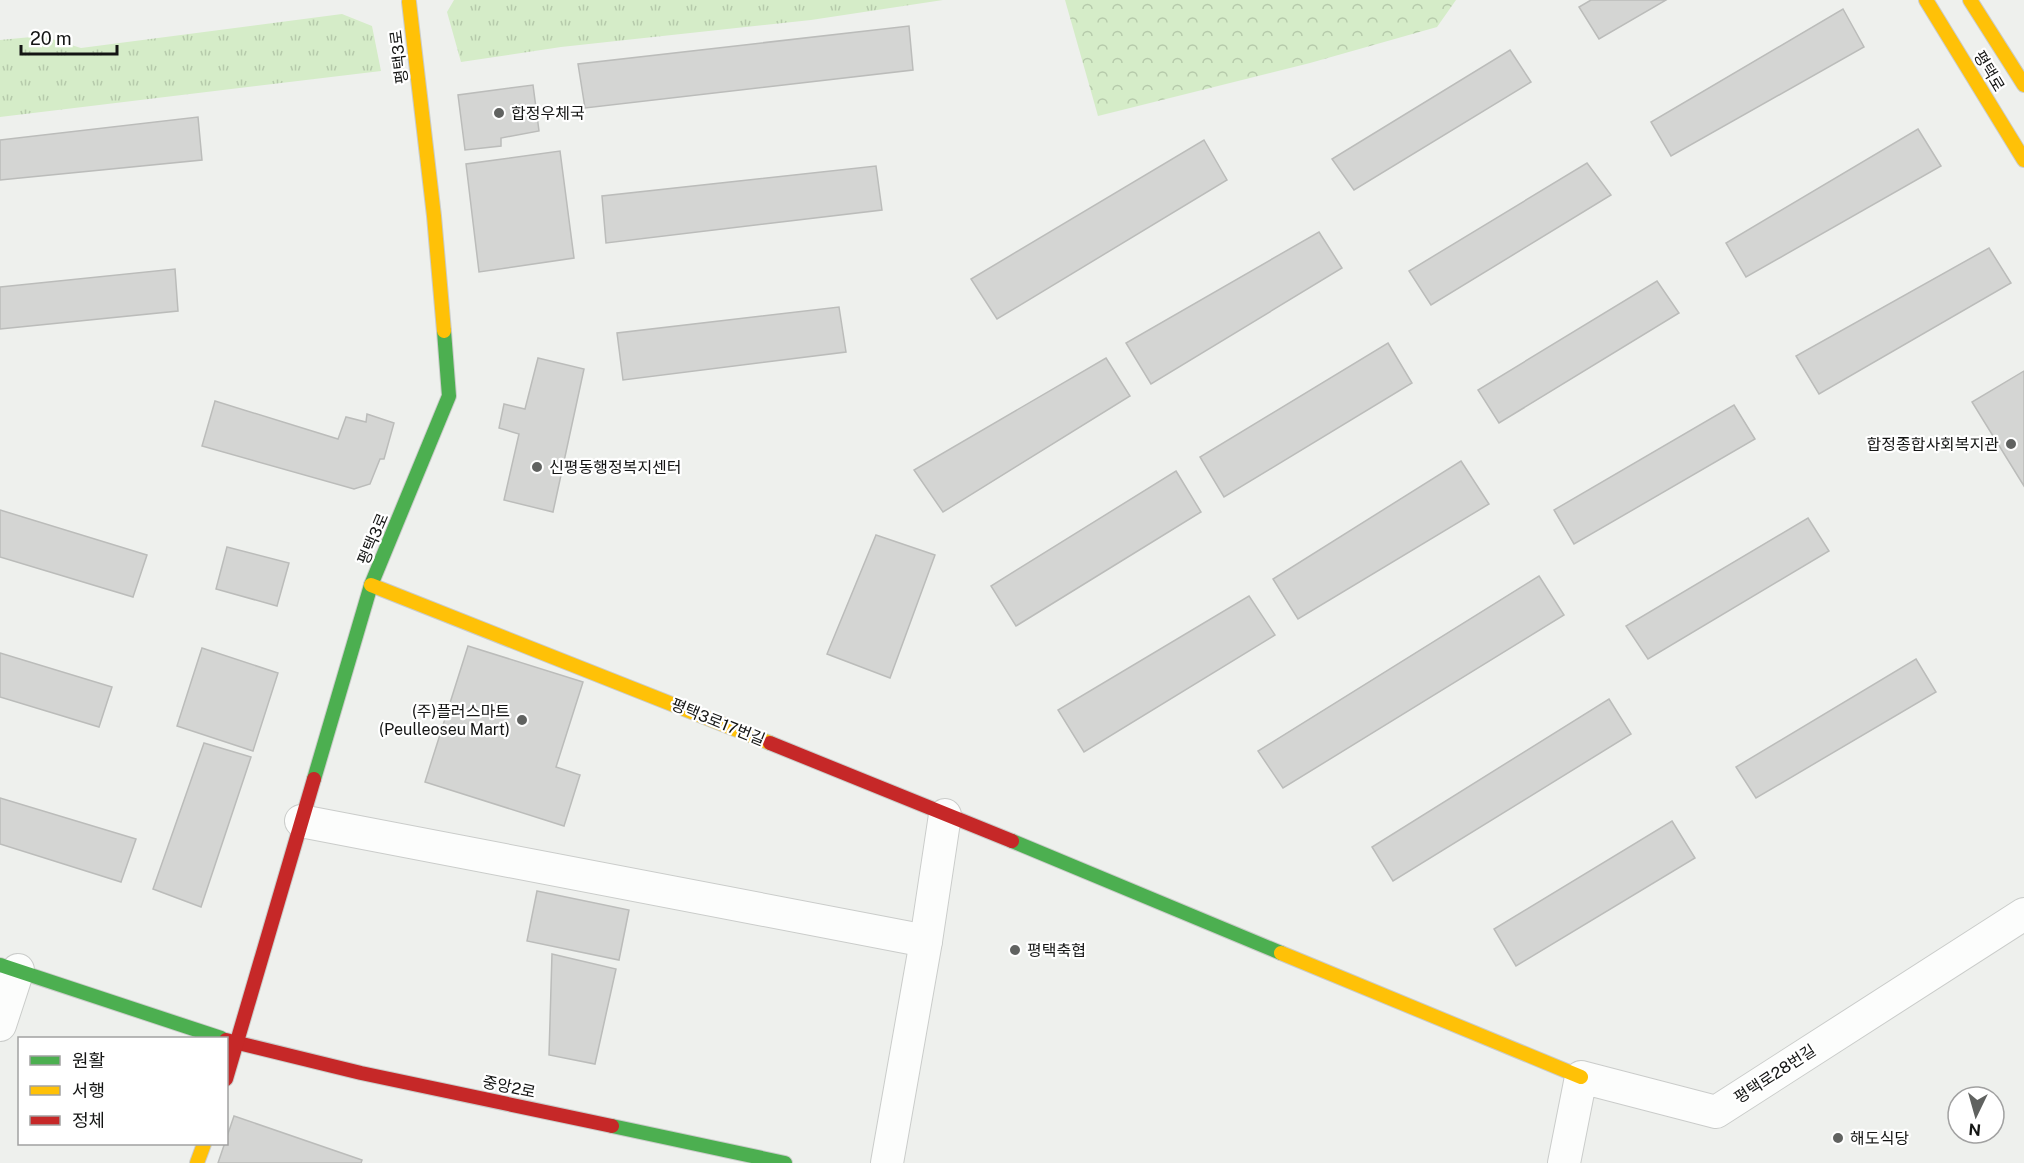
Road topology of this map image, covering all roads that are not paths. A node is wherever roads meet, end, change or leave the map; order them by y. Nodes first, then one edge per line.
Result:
1 (1926, 0) edge
2 (1970, 0) edge
3 (409, 1) edge
4 (2024, 86) edge
5 (2024, 160) edge
6 (371, 585) junction
7 (945, 815) junction
8 (301, 821) junction
9 (2024, 914) edge
10 (926, 941) junction
11 (9, 967) edge
12 (0, 1025) edge
13 (218, 1037) edge
14 (233, 1042) edge
15 (228, 1068) edge
16 (1581, 1077) junction
17 (203, 1145) edge
18 (197, 1163) edge
19 (785, 1163) edge
20 (887, 1163) edge
21 (1564, 1163) edge

1 - 5 street, 평택로
2 - 4 street, 평택로
3 - 6 street, 평택3로
6 - 7 street, 평택3로17번길
6 - 8 street, 평택3로
7 - 10 street
7 - 16 street, 평택3로17번길
8 - 10 street
8 - 14 street, 평택3로
9 - 16 street, 평택로28번길
10 - 20 street
11 - 12 street
11 - 13 street
14 - 15 street, 평택3로
14 - 19 street, 중앙2로
16 - 21 street
17 - 18 street

